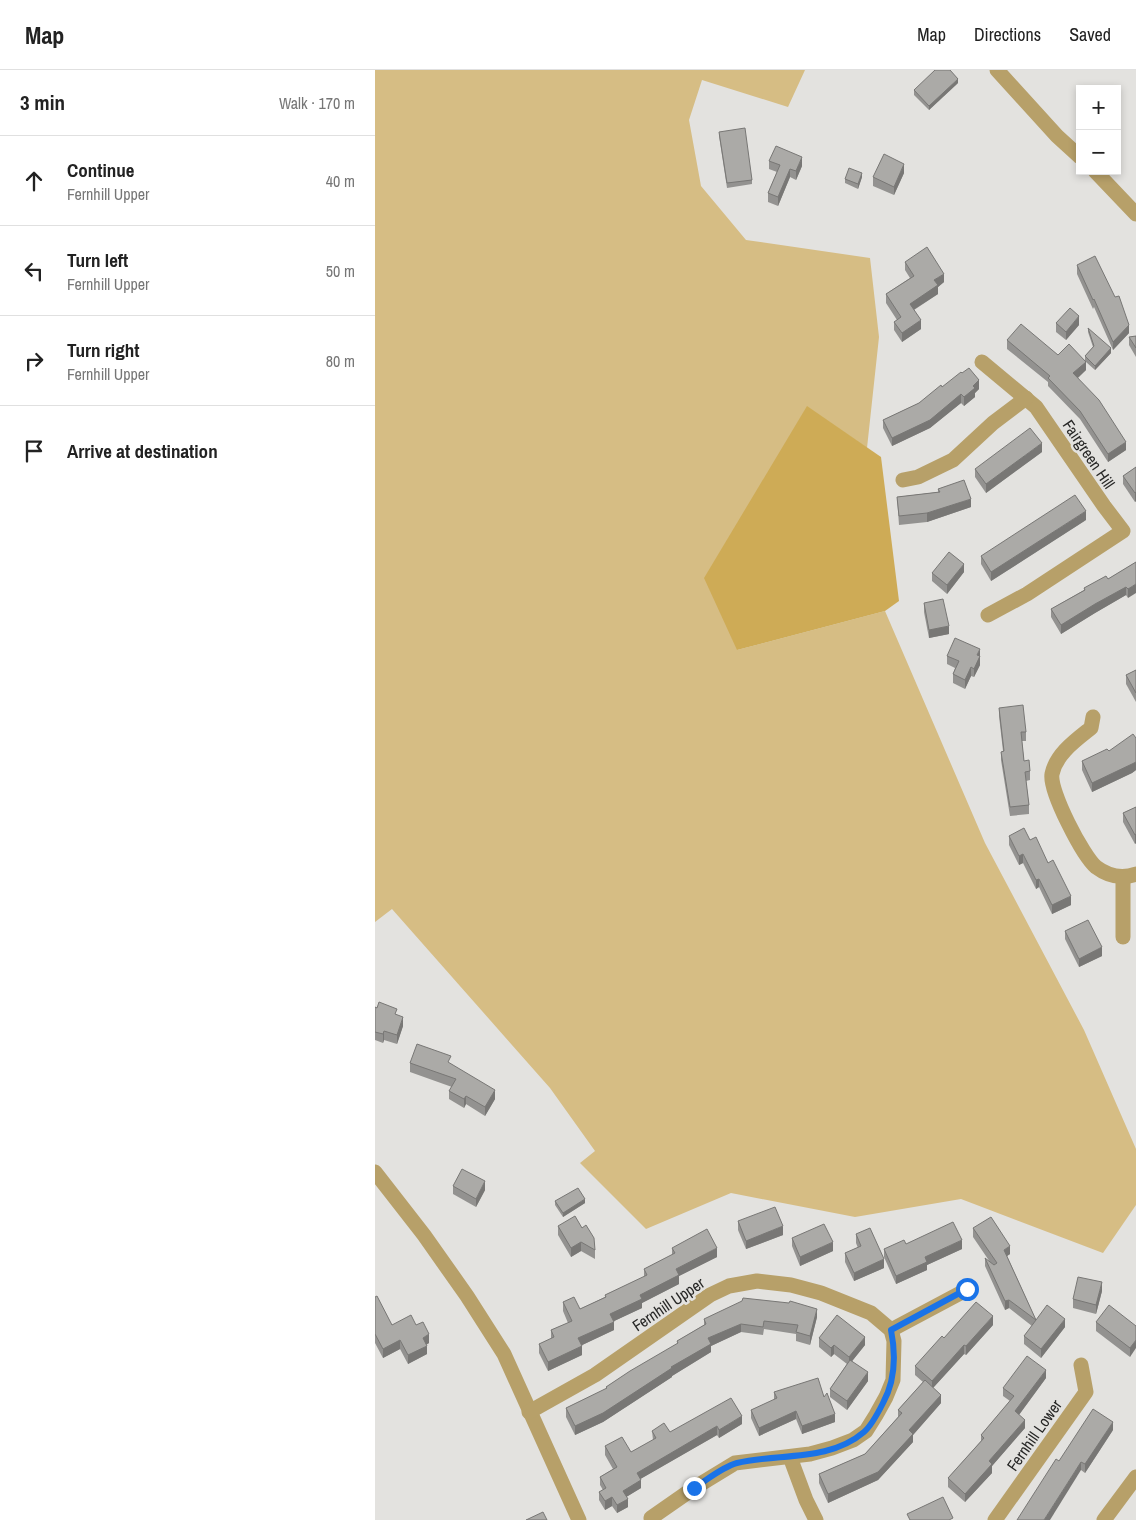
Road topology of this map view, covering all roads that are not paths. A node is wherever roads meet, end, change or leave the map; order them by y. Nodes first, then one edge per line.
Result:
1 (997, 70) edge
2 (1076, 153) edge
3 (1099, 175) edge
4 (1136, 214) edge
5 (982, 362) dead end
6 (1026, 398) junction
7 (903, 480) dead end
8 (1130, 530) edge
9 (988, 614) dead end
10 (1093, 717) dead end
11 (1130, 876) edge
12 (1123, 937) dead end
13 (375, 1172) edge
14 (967, 1289) dead end
15 (891, 1330) junction
16 (1081, 1365) dead end
17 (529, 1412) junction
18 (791, 1457) junction
19 (1136, 1477) edge
20 (579, 1520) edge
21 (653, 1520) edge
22 (816, 1520) edge
23 (995, 1520) edge
24 (1104, 1520) edge

1 - 2 street
3 - 4 street
5 - 6 street, Fairgreen Hill
6 - 7 street
6 - 8 street, Fairgreen Hill
8 - 9 street, Fairgreen Hill
10 - 11 street
11 - 12 street
13 - 17 street
14 - 15 street
15 - 17 street, Fernhill Upper
15 - 18 street
16 - 23 street, Fernhill Lower
17 - 20 street
18 - 21 street
18 - 22 street
19 - 24 street

